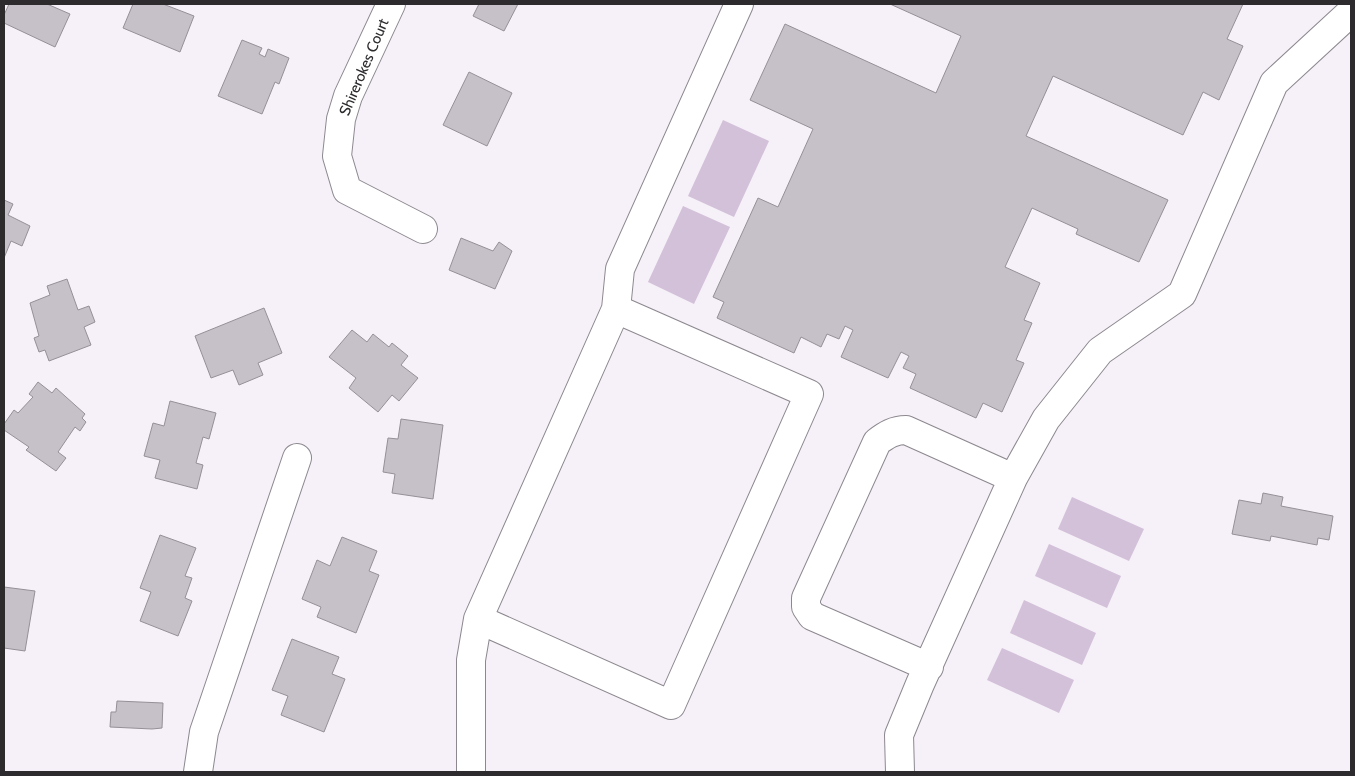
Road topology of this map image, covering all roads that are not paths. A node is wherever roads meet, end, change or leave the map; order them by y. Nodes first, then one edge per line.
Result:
1 (739, 4) edge
2 (382, 6) edge
3 (1351, 12) edge
4 (422, 229) dead end
5 (616, 308) junction
6 (297, 458) dead end
7 (1013, 478) junction
8 (478, 620) junction
9 (928, 667) junction
10 (198, 772) edge
11 (472, 772) edge
12 (900, 772) edge

1 - 5 street
2 - 4 street, Shirerokes Court
3 - 7 street
5 - 8 street
5 - 8 street
6 - 10 street
7 - 9 street
7 - 9 street
8 - 11 street
9 - 12 street

